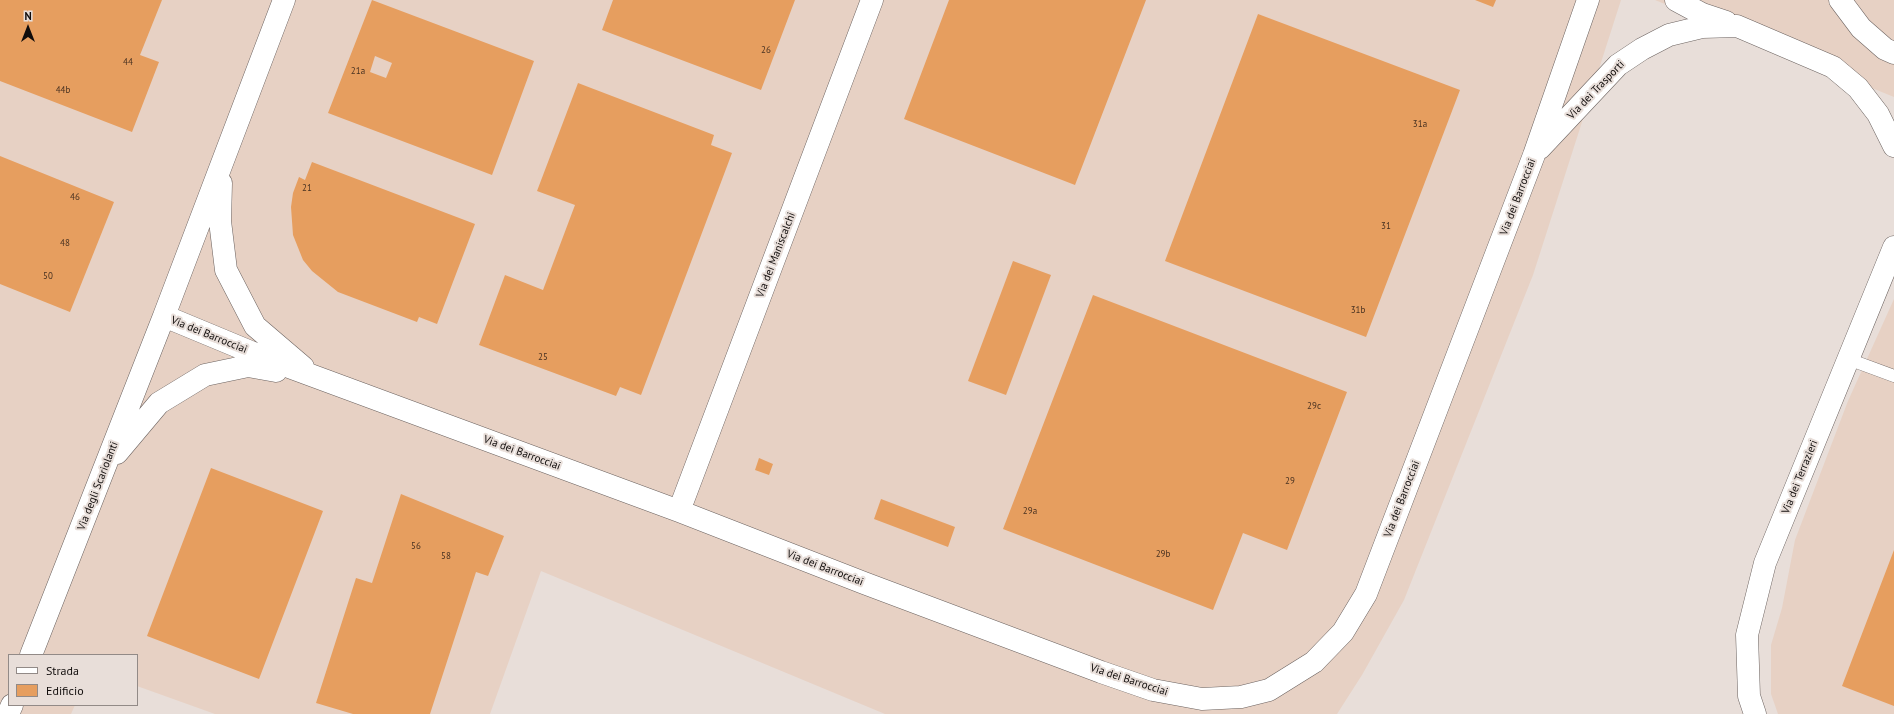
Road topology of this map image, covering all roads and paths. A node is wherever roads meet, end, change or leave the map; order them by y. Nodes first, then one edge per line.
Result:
1 (284, 0) edge
2 (872, 0) edge
3 (1588, 0) edge
4 (1676, 0) edge
5 (1840, 0) edge
6 (1737, 26) junction
7 (1894, 53) edge
8 (1894, 146) edge
9 (1534, 155) junction
10 (221, 166) junction
11 (1894, 247) edge
12 (164, 316) junction
13 (1848, 359) junction
14 (1894, 376) edge
15 (315, 377) junction
16 (105, 468) junction
17 (679, 511) junction
18 (31, 654) edge
19 (1754, 714) edge

1 - 10 street, Via dei Barrocciai
2 - 17 street, Via dei Maniscalchi
3 - 9 street, Via dei Barrocciai
4 - 6 street, Via dei Trasporti
5 - 7 street
6 - 8 street, Via dei Trasporti
6 - 9 street, Via dei Trasporti
9 - 17 street, Via dei Barrocciai
10 - 12 street, Via dei Barrocciai
10 - 15 street, Via dei Barrocciai
11 - 13 street, Via dei Terrazieri
12 - 15 street, Via dei Barrocciai
12 - 16 street, Via degli Scariolanti
13 - 14 lane
13 - 19 street, Via dei Terrazieri
15 - 16 street, Via dei Barrocciai
15 - 17 street, Via dei Barrocciai
16 - 18 street, Via degli Scariolanti

